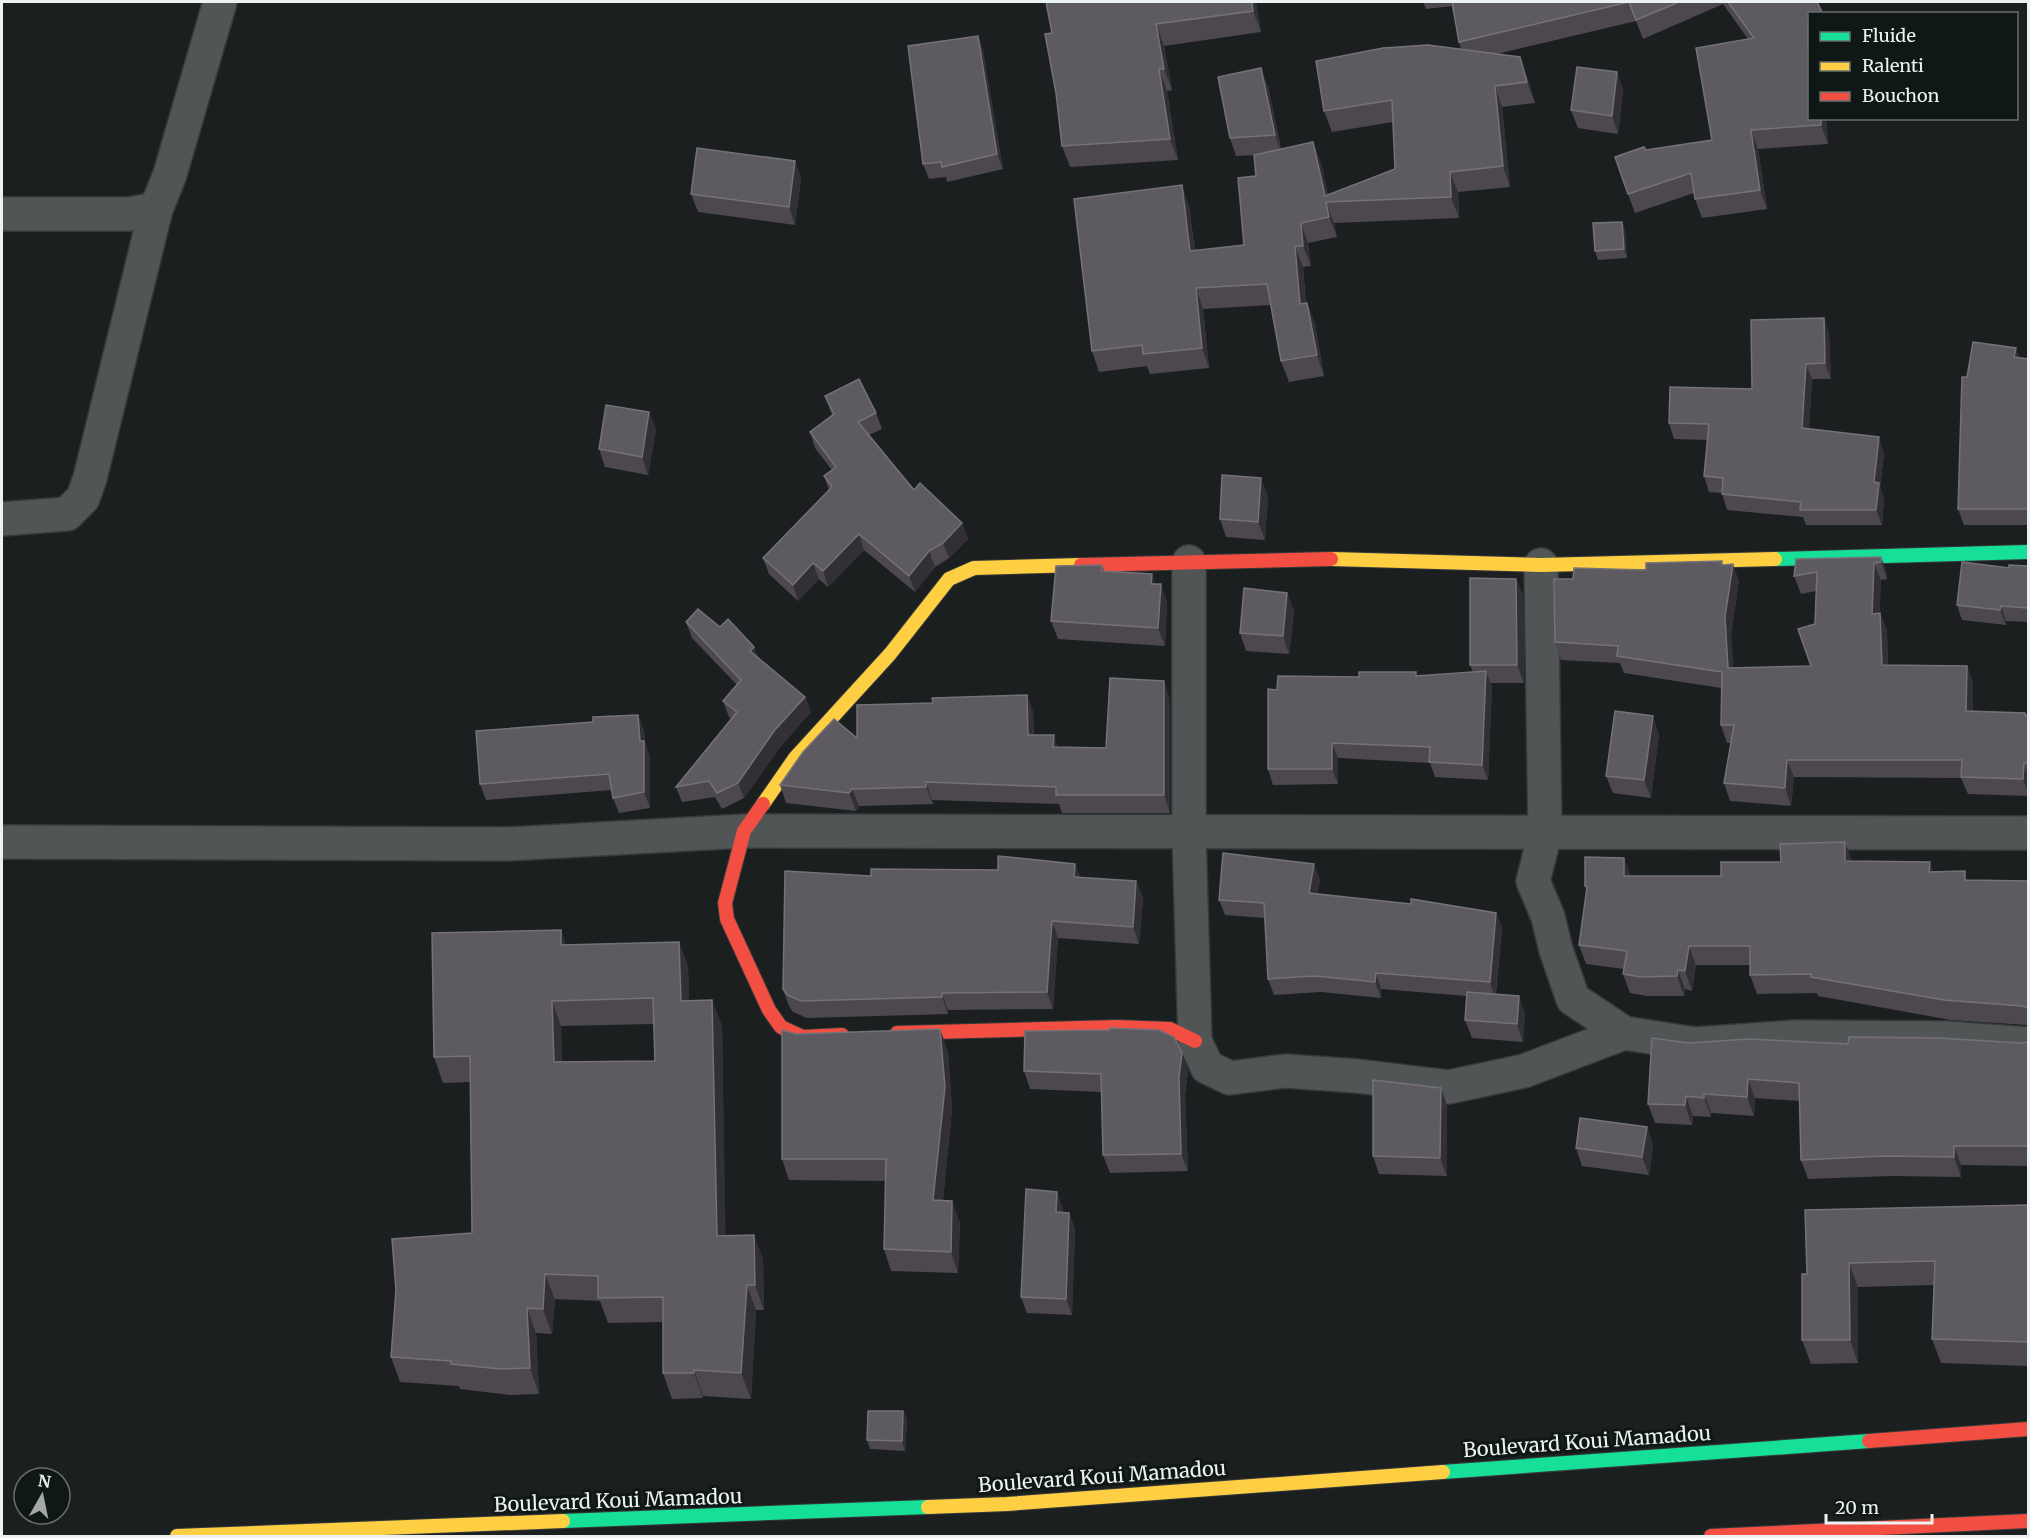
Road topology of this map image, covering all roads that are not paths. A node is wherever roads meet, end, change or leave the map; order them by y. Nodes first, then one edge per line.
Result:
1 (220, 2) edge
2 (156, 209) junction
3 (2, 214) edge
4 (2, 519) edge
5 (2028, 552) edge
6 (1189, 562) junction
7 (1541, 565) junction
8 (744, 831) junction
9 (1189, 833) junction
10 (2028, 833) edge
11 (1545, 834) junction
12 (2, 842) edge
13 (887, 1033) edge
14 (1624, 1033) junction
15 (857, 1035) edge
16 (1195, 1041) junction
17 (2028, 1044) edge
18 (2028, 1429) edge
19 (2028, 1521) edge
20 (177, 1536) edge
21 (1711, 1536) edge

1 - 2 street
2 - 3 street
2 - 4 street
5 - 7 main road
6 - 7 main road
6 - 8 main road
6 - 9 street
7 - 11 street
8 - 9 street
8 - 12 street
8 - 15 main road
9 - 11 street
9 - 16 street
10 - 11 street
11 - 14 street
13 - 16 main road
14 - 16 street
14 - 17 street
18 - 20 main road, Boulevard Koui Mamadou
19 - 21 main road

